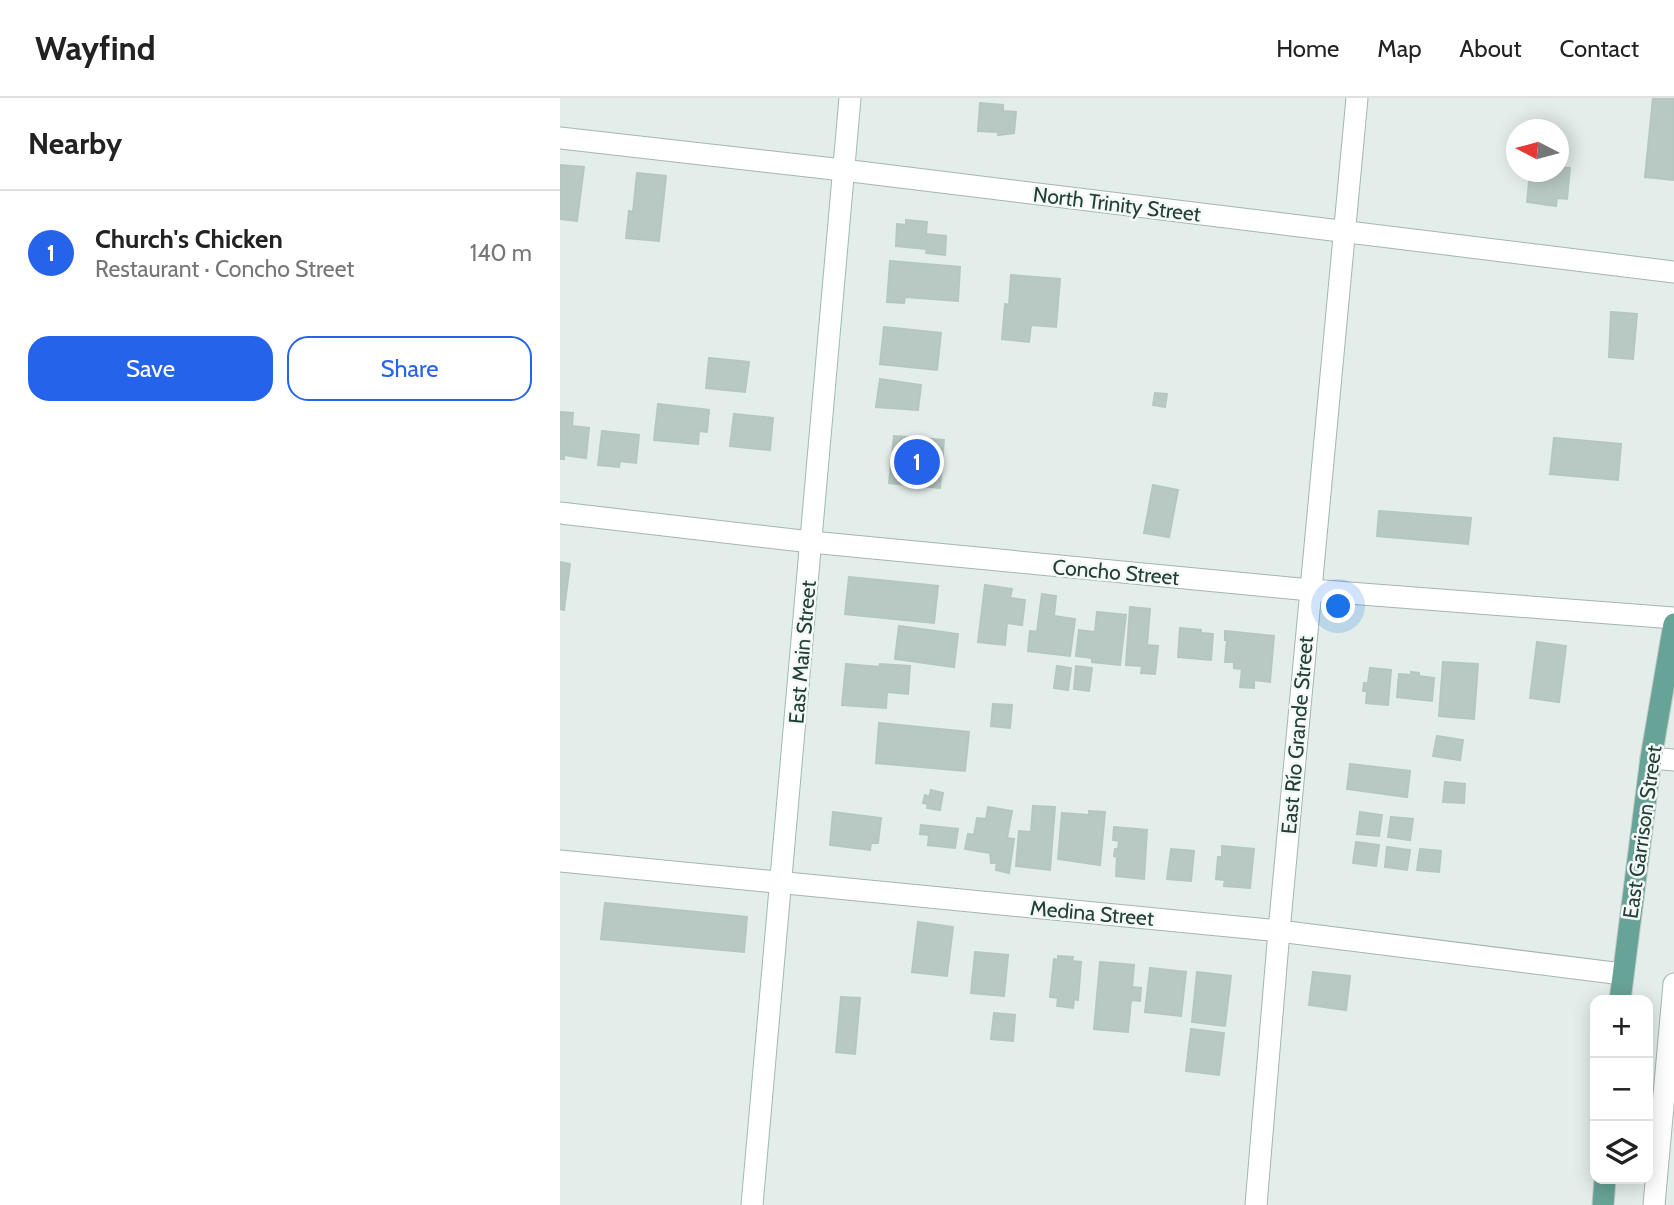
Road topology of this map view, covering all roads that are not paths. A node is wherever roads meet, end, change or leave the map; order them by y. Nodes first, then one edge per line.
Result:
1 (850, 98) edge
2 (1357, 98) edge
3 (560, 138) edge
4 (843, 170) junction
5 (1345, 232) junction
6 (1674, 272) edge
7 (560, 513) edge
8 (811, 542) junction
9 (1310, 590) junction
10 (1674, 618) edge
11 (1674, 624) edge
12 (1651, 758) junction
13 (1674, 760) edge
14 (560, 861) edge
15 (782, 883) junction
16 (1279, 931) junction
17 (1622, 974) junction
18 (1674, 984) edge
19 (1620, 995) edge
20 (1605, 1184) edge
21 (752, 1205) edge
22 (1256, 1205) edge
23 (1603, 1205) edge
24 (1654, 1205) edge

1 - 4 street, East Main Street
2 - 5 street, East Río Grande Street
3 - 4 street, North Trinity Street
4 - 5 street, North Trinity Street
4 - 8 street, East Main Street
5 - 6 street, North Trinity Street
5 - 9 street, East Río Grande Street
7 - 8 street, Concho Street
8 - 9 street, Concho Street
8 - 15 street, East Main Street
9 - 10 street, Concho Street
9 - 16 street, East Río Grande Street
11 - 12 main road, East Garrison Street
12 - 13 street
12 - 17 main road, East Garrison Street
14 - 15 street, Medina Street
15 - 16 street, Medina Street
15 - 21 street, East Main Street
16 - 17 street, Medina Street
16 - 22 street, East Río Grande Street
17 - 19 main road, East Garrison Street
18 - 24 street
20 - 23 main road

